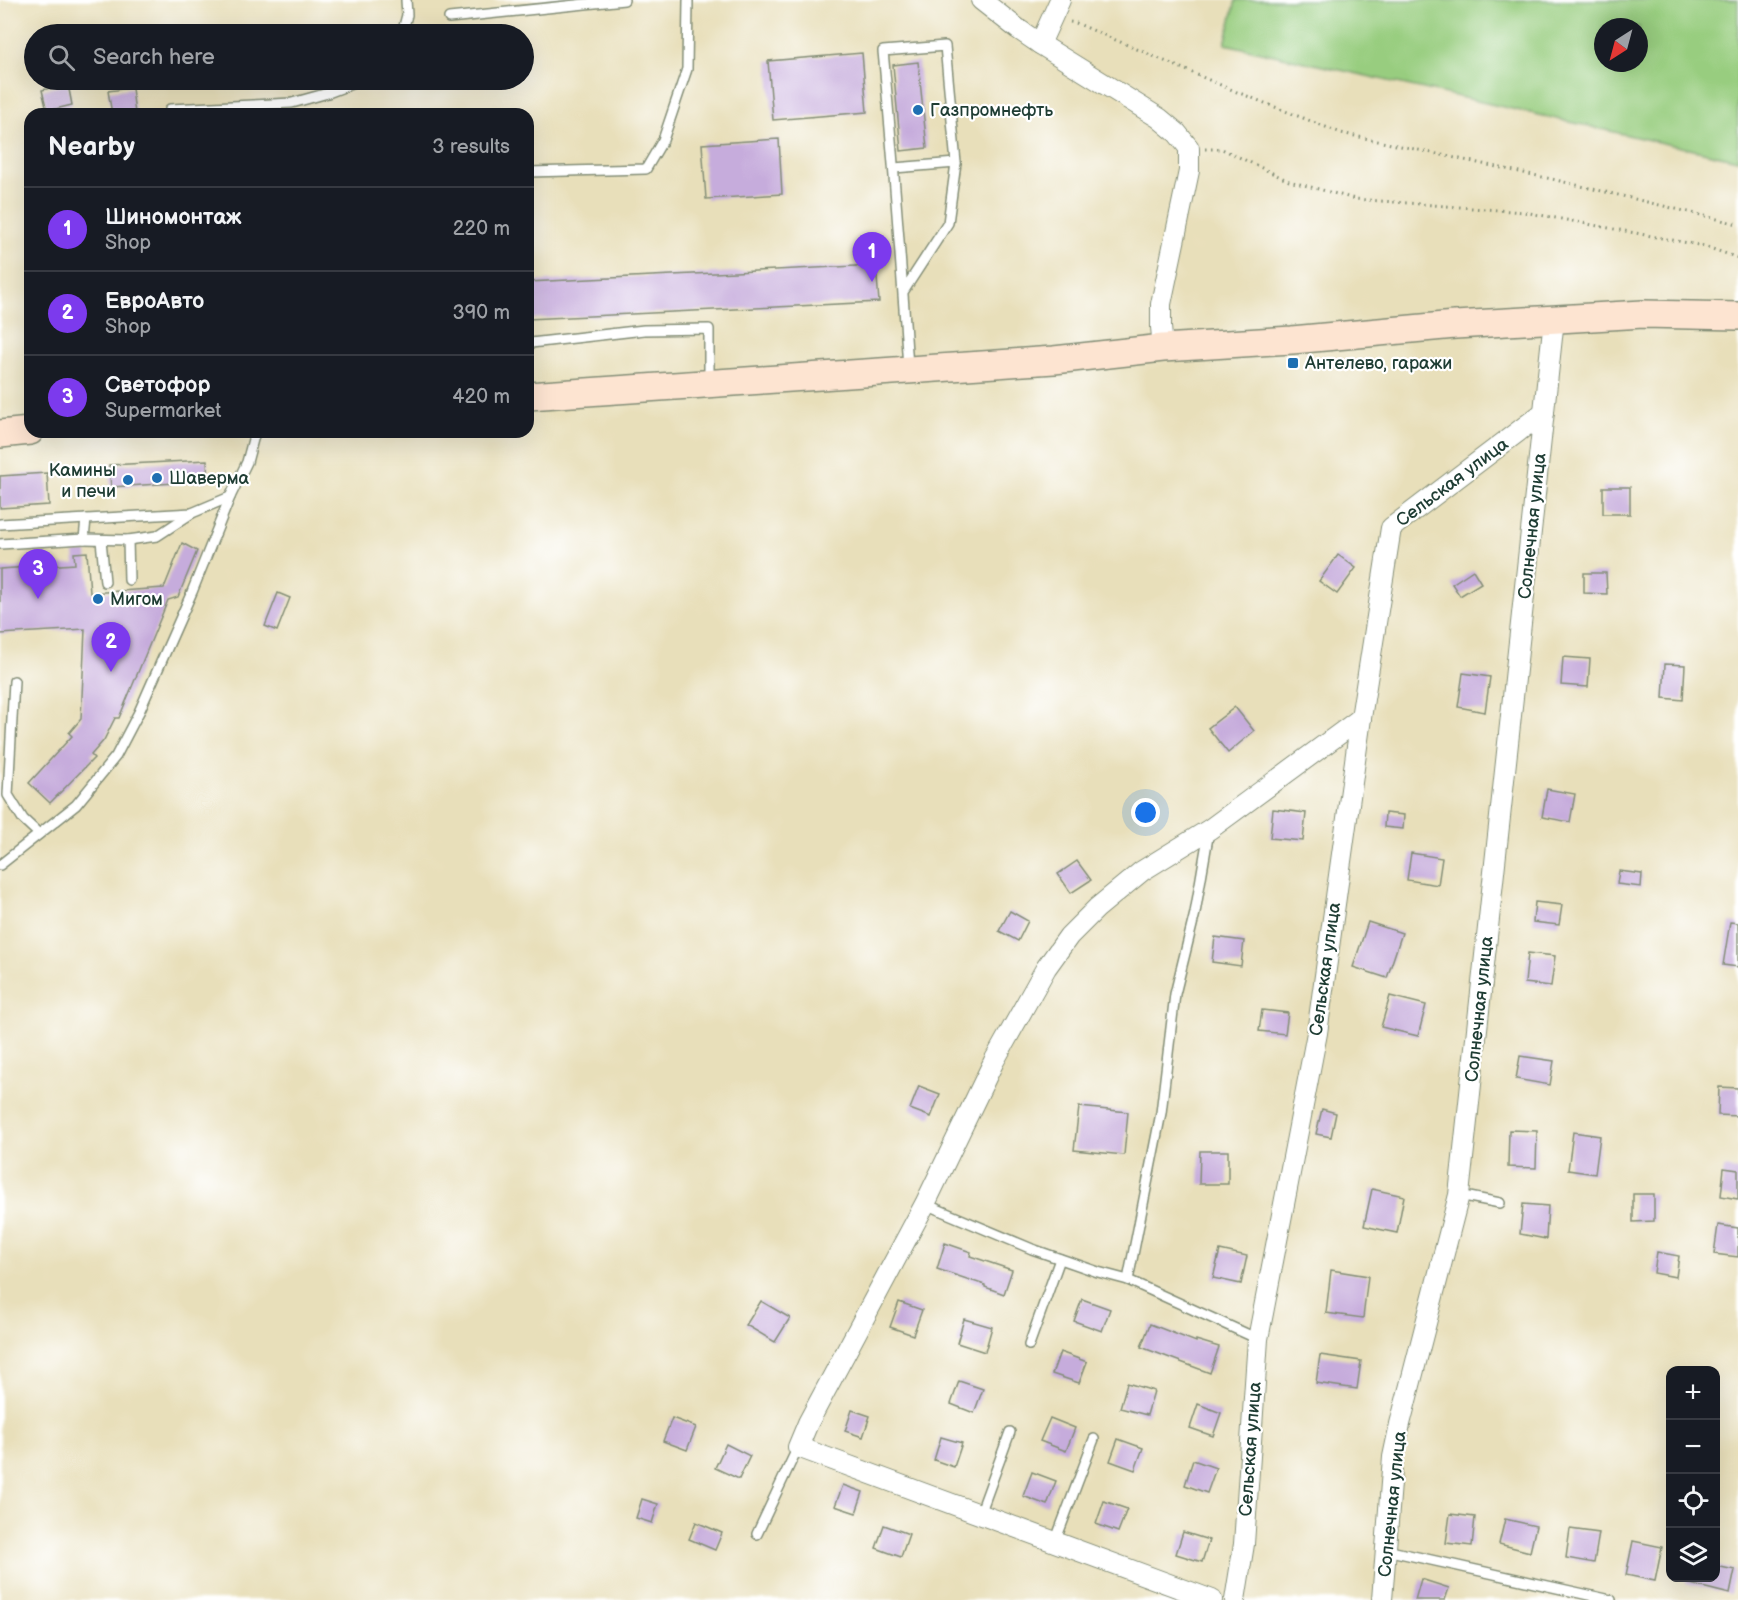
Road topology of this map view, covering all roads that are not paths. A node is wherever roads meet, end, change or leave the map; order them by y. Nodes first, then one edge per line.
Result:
1 (406, 0) edge
2 (624, 0) edge
3 (688, 0) edge
4 (1060, 0) edge
5 (980, 2) edge
6 (449, 18) dead end
7 (405, 24) edge
8 (1040, 44) junction
9 (336, 90) edge
10 (190, 108) edge
11 (956, 163) junction
12 (894, 168) junction
13 (534, 172) edge
14 (903, 292) junction
15 (1738, 316) edge
16 (1554, 319) junction
17 (534, 343) edge
18 (1162, 348) junction
19 (909, 370) junction
20 (710, 384) junction
21 (534, 396) edge
22 (1544, 412) junction
23 (24, 432) edge
24 (0, 434) edge
25 (253, 438) edge
26 (230, 498) junction
27 (192, 513) junction
28 (86, 519) junction
29 (0, 524) edge
30 (84, 539) junction
31 (101, 540) junction
32 (128, 540) junction
33 (0, 544) edge
34 (129, 580) dead end
35 (105, 582) dead end
36 (14, 681) dead end
37 (1361, 718) junction
38 (1210, 829) junction
39 (39, 834) junction
40 (0, 865) edge
41 (1459, 1195) junction
42 (1500, 1203) dead end
43 (925, 1204) junction
44 (1060, 1258) junction
45 (1128, 1280) junction
46 (1257, 1339) junction
47 (1029, 1345) dead end
48 (1010, 1432) dead end
49 (1094, 1439) dead end
50 (798, 1447) junction
51 (980, 1514) junction
52 (757, 1534) dead end
53 (1055, 1542) junction
54 (1386, 1550) junction
55 (1212, 1600) edge
56 (1235, 1600) edge
57 (1382, 1600) edge
58 (1611, 1600) edge

1 - 7 lane
2 - 6 lane
3 - 13 lane
4 - 8 street
5 - 8 street
8 - 18 street
9 - 10 lane
11 - 12 lane
11 - 12 lane
11 - 14 lane
12 - 14 lane
14 - 19 lane
15 - 16 main road
16 - 18 main road
16 - 22 street, Солнечная улица
17 - 20 lane
18 - 19 main road
19 - 20 main road
20 - 21 main road
22 - 37 street, Сельская улица
22 - 41 street, Солнечная улица
23 - 24 main road
25 - 26 lane
26 - 27 lane
26 - 39 lane
27 - 28 lane
27 - 32 lane
28 - 29 lane
28 - 30 lane
30 - 31 lane
30 - 33 lane
31 - 32 lane
31 - 35 lane
32 - 34 lane
36 - 39 lane
37 - 38 street
37 - 46 street, Сельская улица
38 - 43 street
38 - 45 lane
39 - 40 lane
41 - 42 lane
41 - 54 street, Солнечная улица
43 - 44 lane
43 - 50 street
44 - 45 lane
44 - 47 lane
45 - 46 lane
46 - 56 street, Сельская улица
48 - 51 lane
49 - 53 lane
50 - 51 street
50 - 52 lane
51 - 53 street
53 - 55 street
54 - 57 street, Солнечная улица
54 - 58 lane

